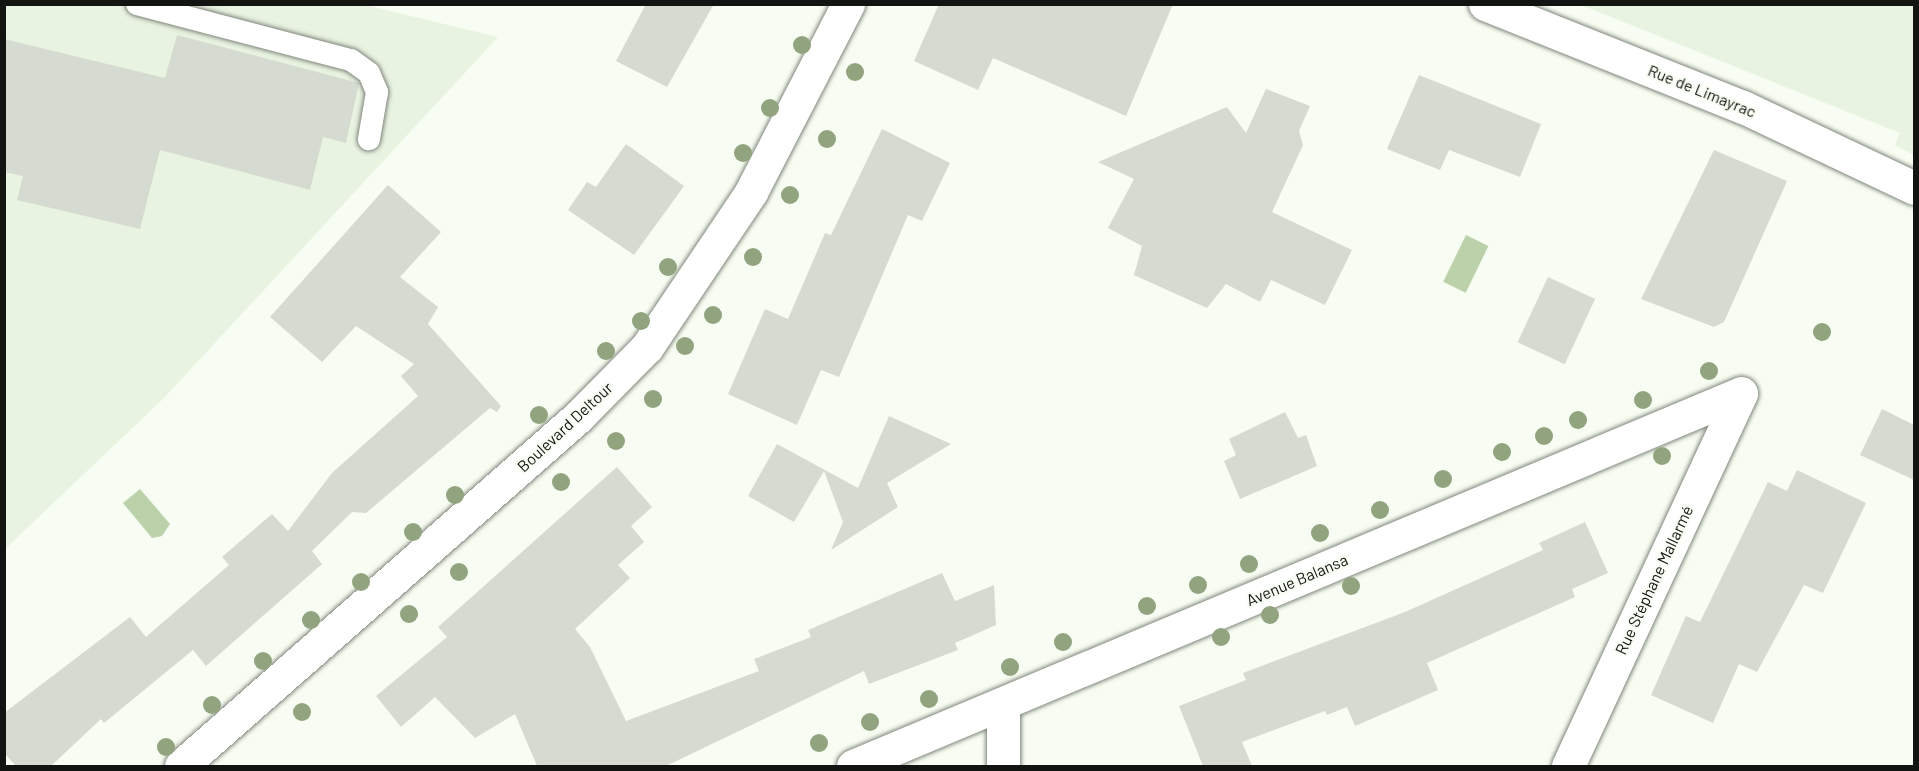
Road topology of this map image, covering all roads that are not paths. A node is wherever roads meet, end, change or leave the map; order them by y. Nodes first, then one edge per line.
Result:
1 (137, 4) edge
2 (848, 4) edge
3 (1485, 4) edge
4 (369, 139) dead end
5 (1914, 188) edge
6 (1740, 393) joint
7 (1003, 704) junction
8 (181, 766) edge
9 (853, 766) edge
10 (1003, 766) edge
11 (1568, 766) edge

1 - 4 lane
2 - 8 street, Boulevard Deltour
3 - 5 street, Rue de Limayrac
6 - 7 street, Avenue Balansa
6 - 11 street, Rue Stéphane Mallarmé
7 - 9 street, Avenue Balansa
7 - 10 street

